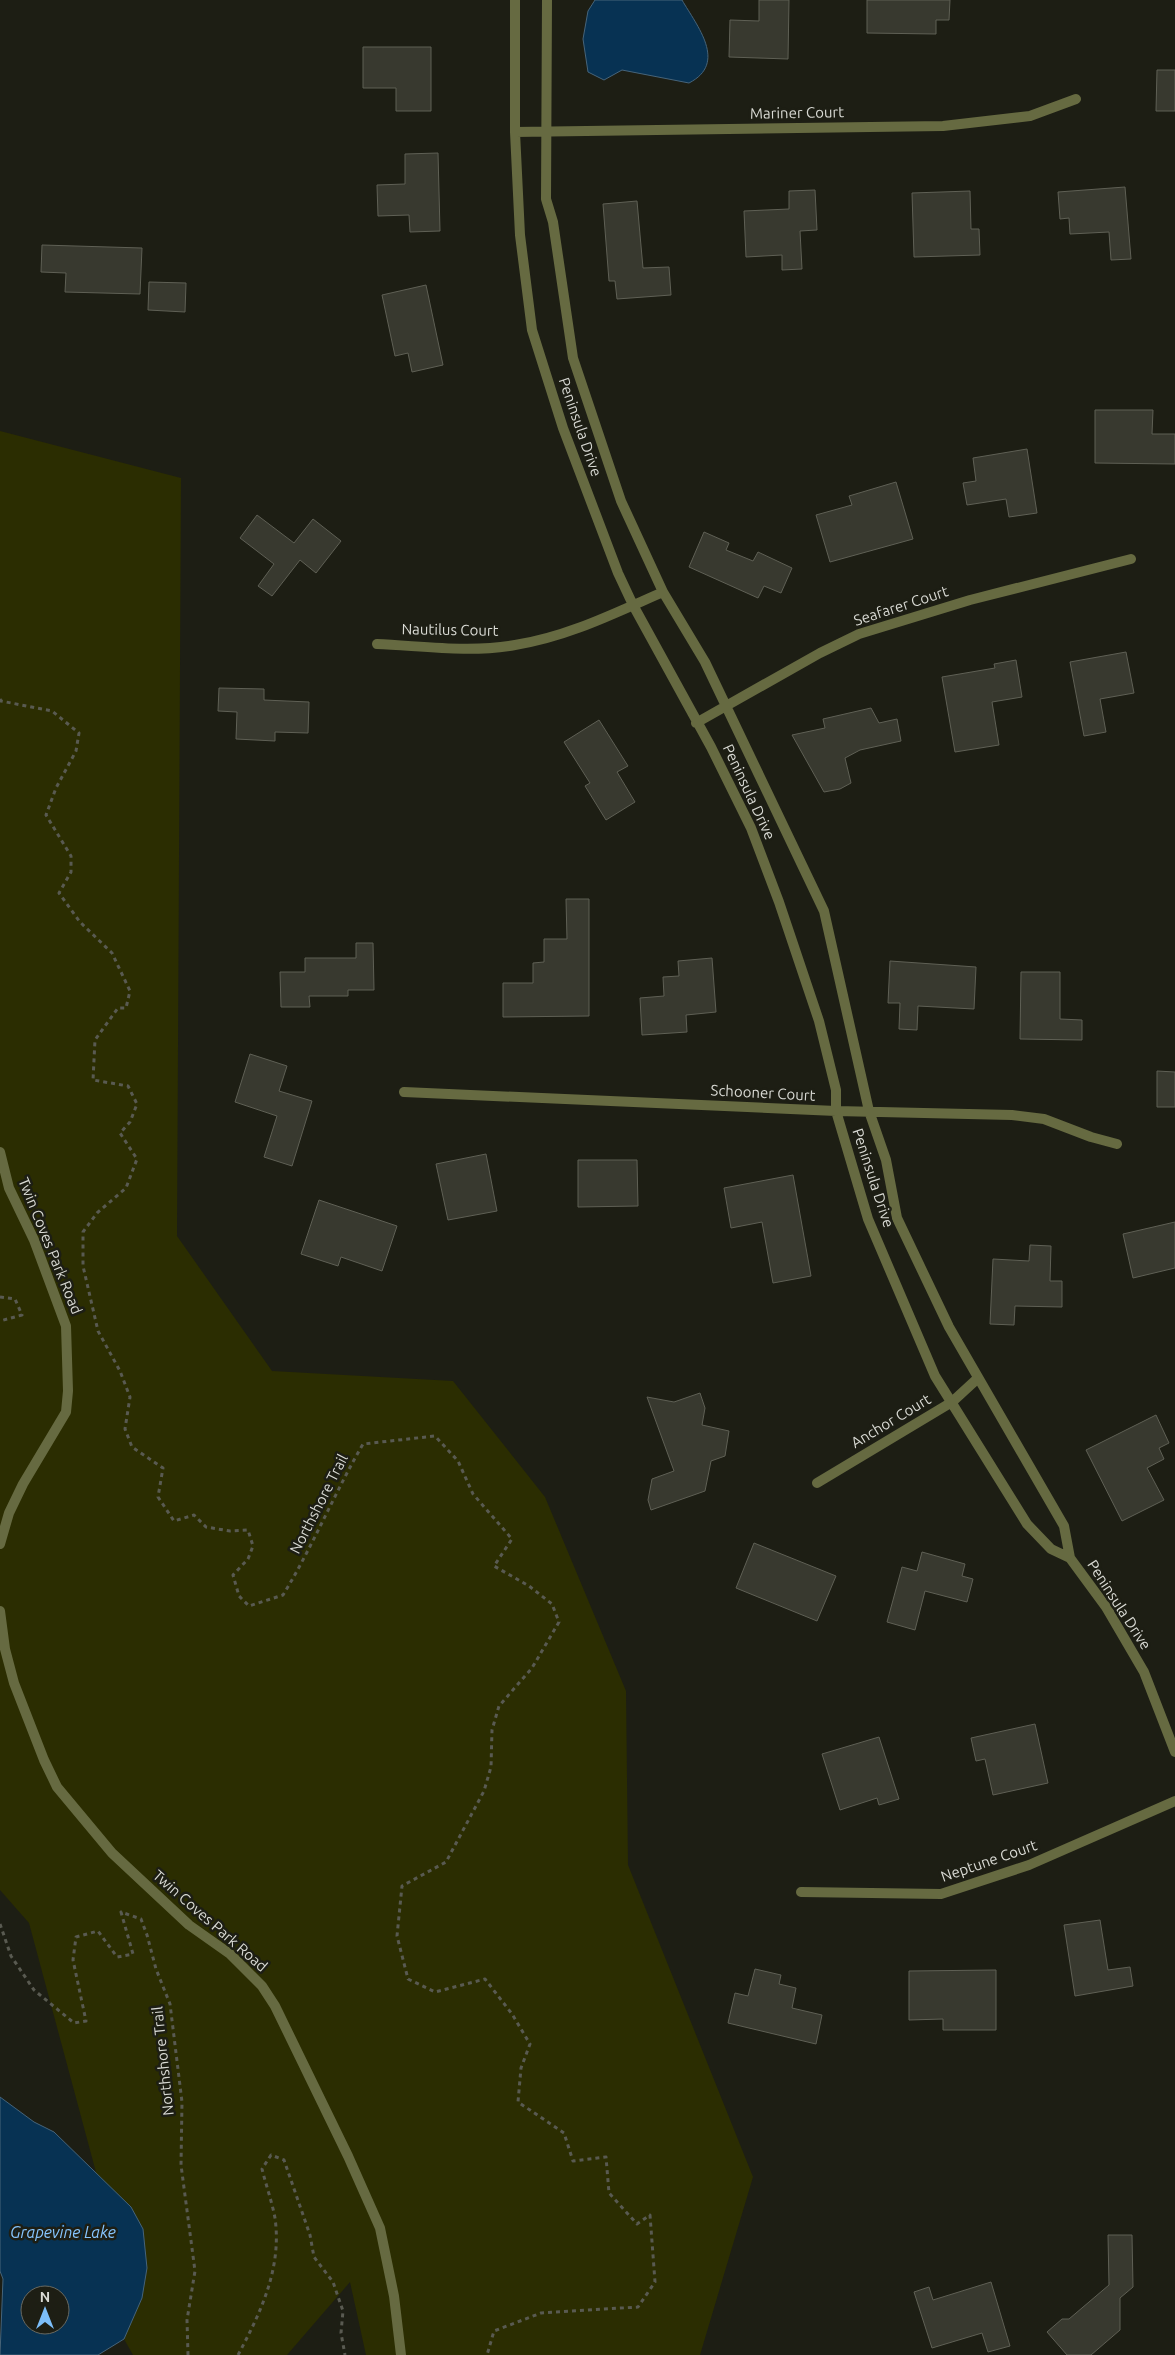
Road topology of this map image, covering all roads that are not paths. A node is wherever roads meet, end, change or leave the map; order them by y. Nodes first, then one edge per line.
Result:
1 (515, 0) edge
2 (547, 0) edge
3 (1076, 99) dead end
4 (515, 132) junction
5 (545, 132) junction
6 (1130, 560) dead end
7 (663, 592) junction
8 (633, 606) junction
9 (377, 644) dead end
10 (726, 707) junction
11 (696, 723) junction
12 (404, 1092) dead end
13 (836, 1111) junction
14 (869, 1111) junction
15 (1117, 1144) dead end
16 (0, 1152) edge
17 (977, 1379) junction
18 (952, 1402) junction
19 (817, 1483) dead end
20 (0, 1544) edge
21 (1070, 1558) junction
22 (0, 1611) edge
23 (1175, 1752) edge
24 (1175, 1801) edge
25 (801, 1892) dead end
26 (401, 2355) edge

1 - 4 street, Peninsula Drive
2 - 5 street, Peninsula Drive
3 - 5 street, Mariner Court
4 - 5 street, Mariner Court
4 - 8 street, Peninsula Drive
5 - 7 street, Peninsula Drive
6 - 10 street, Seafarer Court
7 - 8 street, Nautilus Court
7 - 10 street, Peninsula Drive
8 - 9 street, Nautilus Court
8 - 11 street, Peninsula Drive
10 - 11 street, Seafarer Court
10 - 14 street, Peninsula Drive
11 - 13 street, Peninsula Drive
12 - 13 street, Schooner Court
13 - 14 street, Schooner Court
13 - 18 street, Peninsula Drive
14 - 15 street, Schooner Court
14 - 17 street, Peninsula Drive
16 - 20 street, Twin Coves Park Road
17 - 18 street, Anchor Court
17 - 21 street, Peninsula Drive
18 - 19 street, Anchor Court
18 - 21 street, Peninsula Drive
21 - 23 street, Peninsula Drive
22 - 26 street, Twin Coves Park Road
24 - 25 street, Neptune Court

